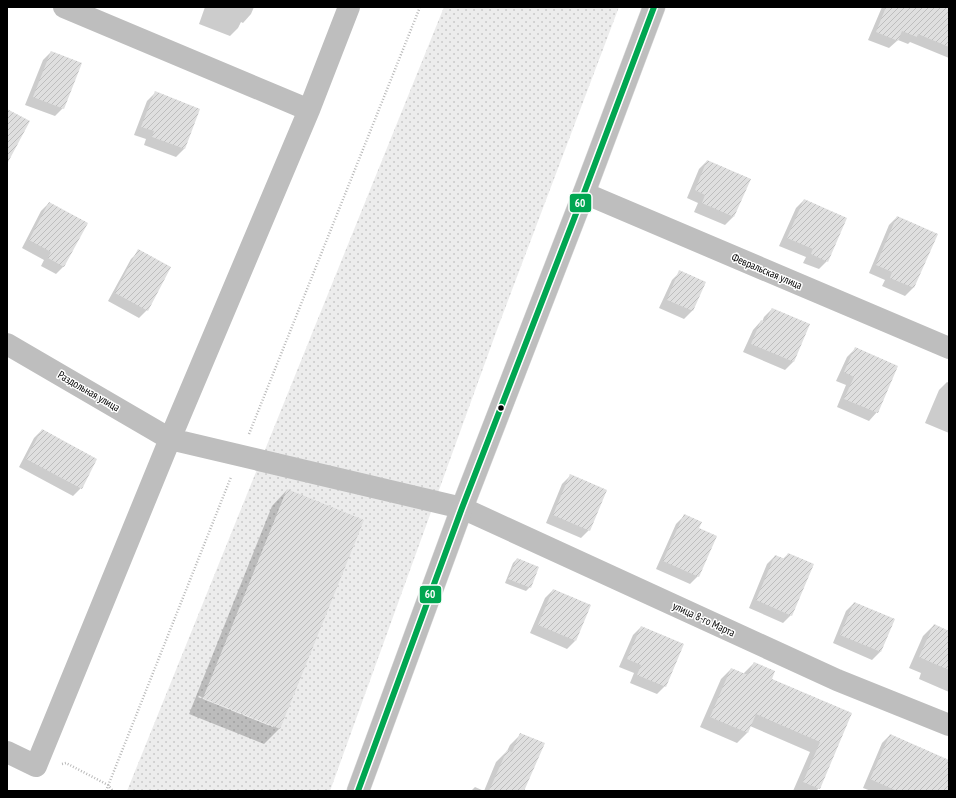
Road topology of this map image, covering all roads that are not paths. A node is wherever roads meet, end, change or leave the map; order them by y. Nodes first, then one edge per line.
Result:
1 (64, 7) edge
2 (349, 7) edge
3 (654, 7) edge
4 (309, 110) junction
5 (584, 193) junction
6 (7, 344) edge
7 (949, 348) edge
8 (170, 439) junction
9 (240, 455) joint
10 (462, 508) junction
11 (949, 725) edge
12 (7, 752) edge
13 (358, 791) edge

1 - 4 street
2 - 4 street
3 - 5 street
4 - 8 street
5 - 7 street, Февральская улица
5 - 10 street
6 - 8 street, Раздольная улица
8 - 9 street, Раздольная улица
8 - 12 street
9 - 10 street, улица 8-го Марта
10 - 11 street, улица 8-го Марта
10 - 13 street

